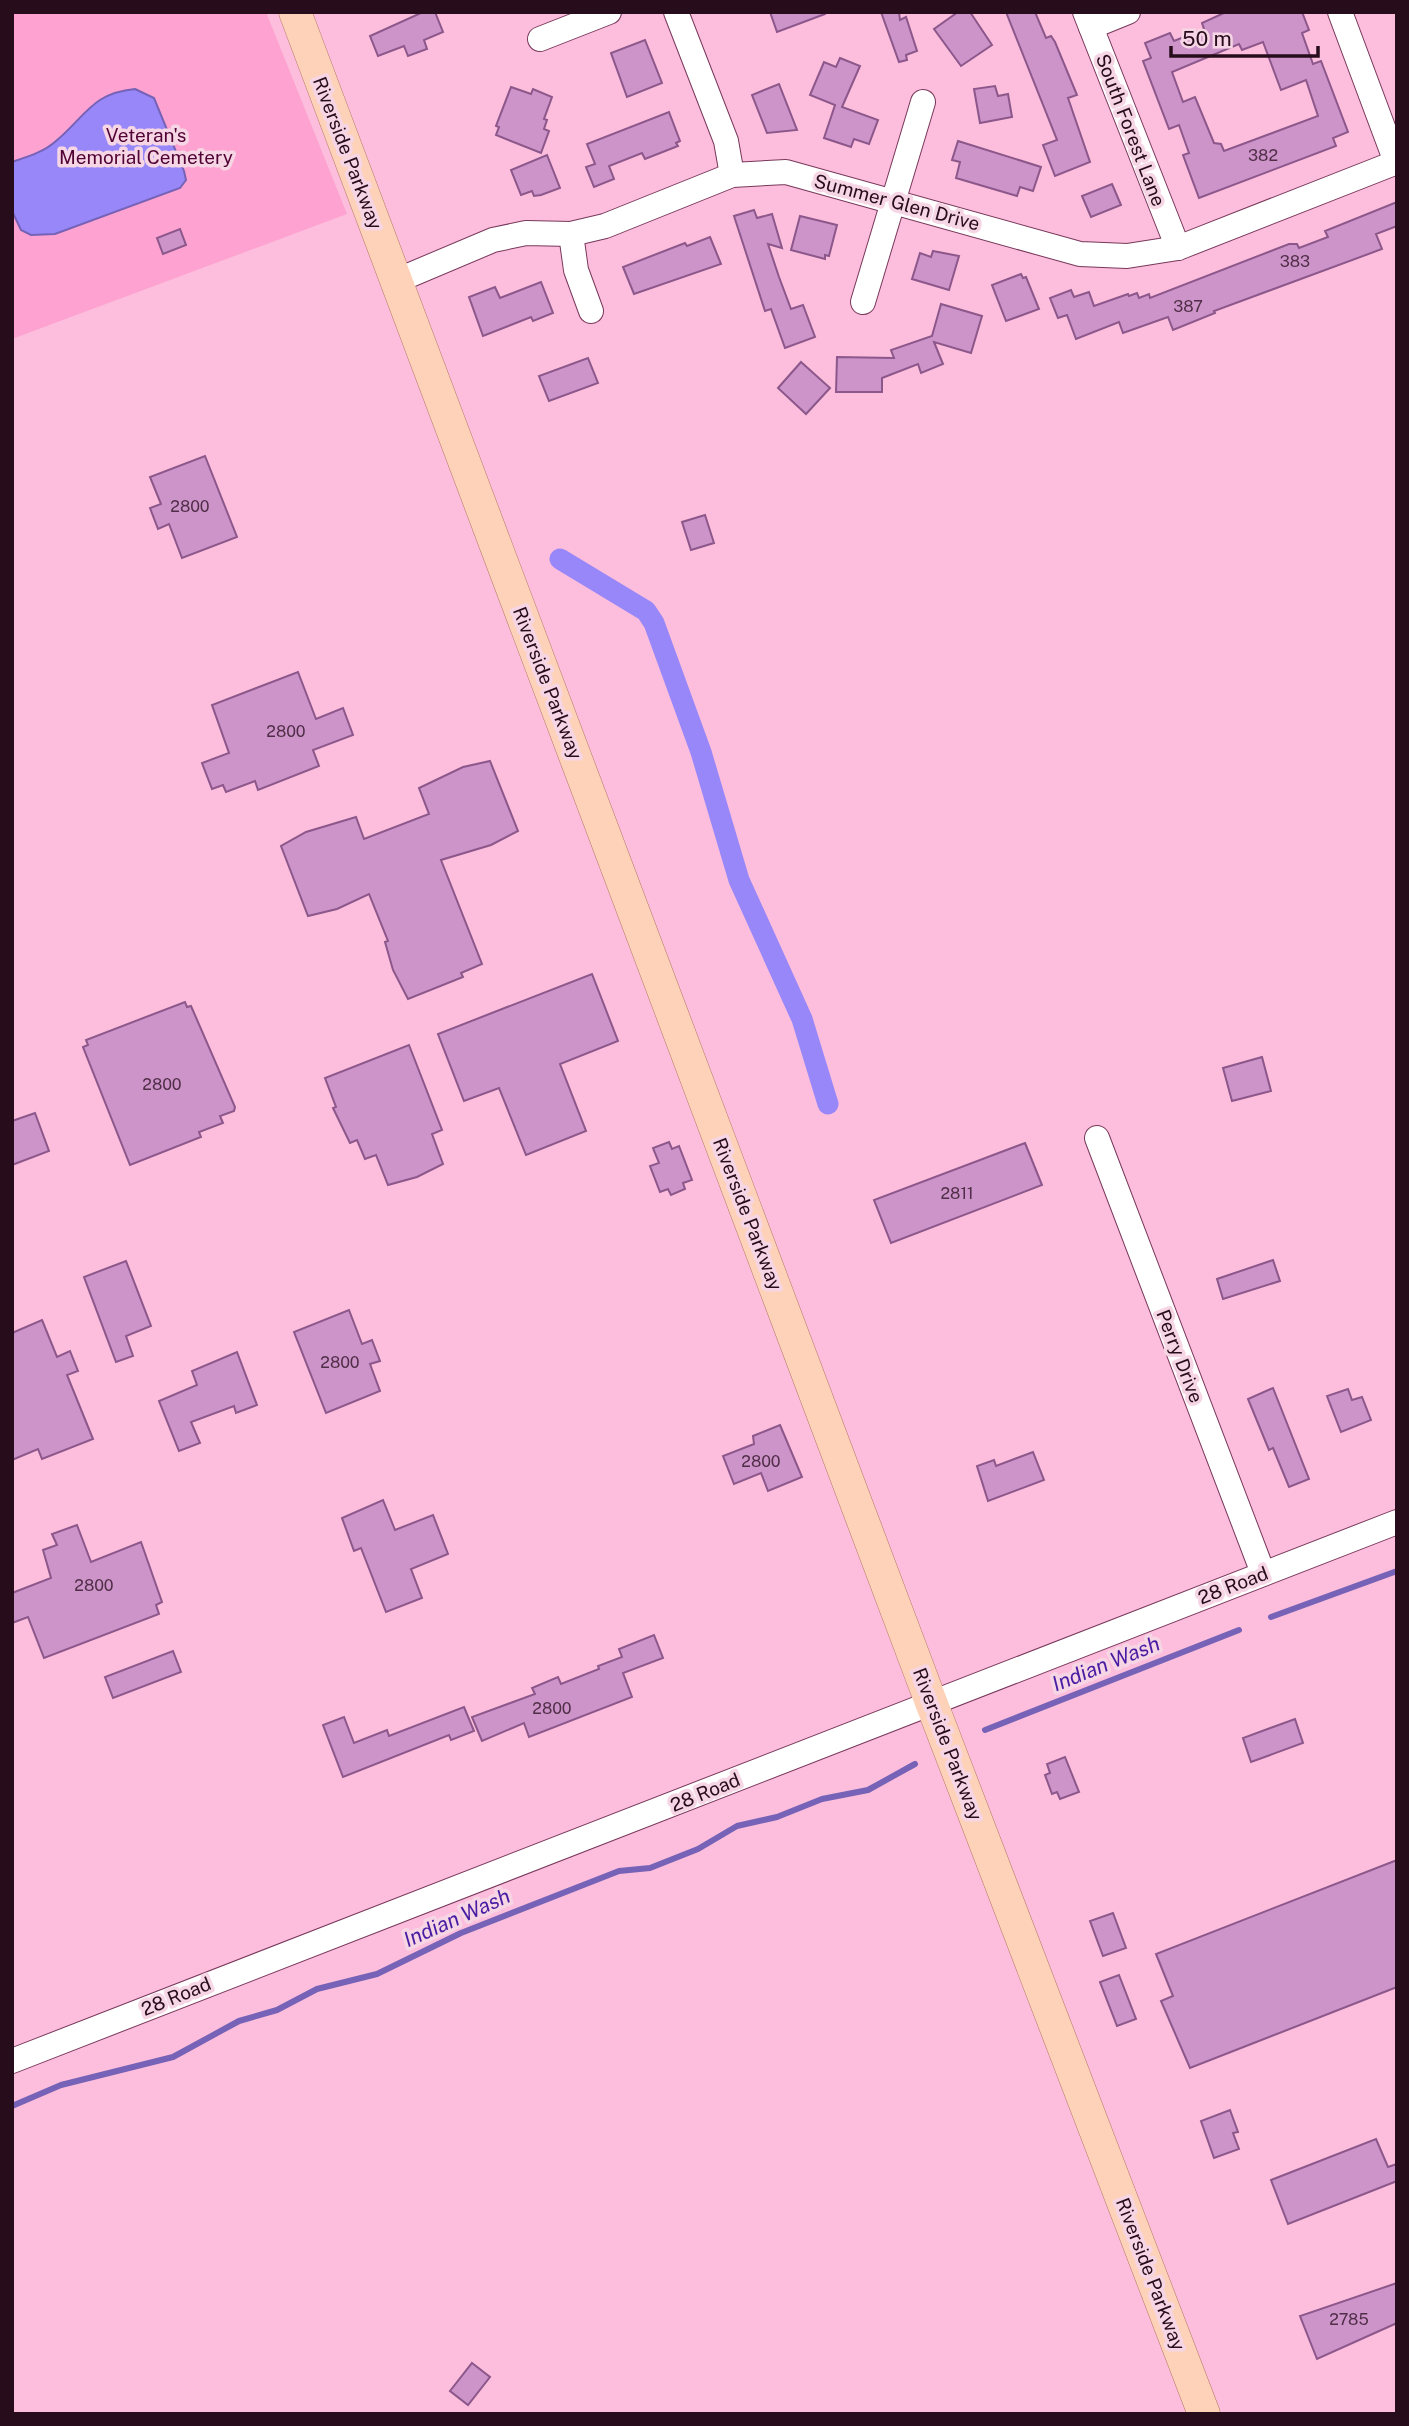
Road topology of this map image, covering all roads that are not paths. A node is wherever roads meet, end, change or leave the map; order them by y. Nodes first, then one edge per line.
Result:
1 (295, 12) edge
2 (609, 12) edge
3 (676, 12) edge
4 (1128, 12) edge
5 (1340, 12) edge
6 (1088, 20) edge
7 (540, 40) dead end
8 (923, 102) dead end
9 (1396, 162) edge
10 (732, 175) junction
11 (895, 200) junction
12 (571, 234) junction
13 (1178, 248) junction
14 (396, 281) junction
15 (863, 302) dead end
16 (591, 312) dead end
17 (1097, 1138) dead end
18 (1397, 1522) edge
19 (1263, 1573) junction
20 (931, 1702) junction
21 (12, 2061) edge
22 (1205, 2414) edge

1 - 14 main road, Riverside Parkway
2 - 7 street
3 - 10 street
4 - 6 street
5 - 9 street
6 - 13 street, South Forest Lane
8 - 11 street
9 - 13 street, Summer Glen Drive
10 - 11 street, Summer Glen Drive
10 - 12 street, Summer Glen Drive
11 - 13 street, Summer Glen Drive
11 - 15 street
12 - 14 street, Summer Glen Drive
12 - 16 street
14 - 20 main road, Riverside Parkway
17 - 19 street, Perry Drive
18 - 19 street, 28 Road
19 - 20 street, 28 Road
20 - 21 street, 28 Road
20 - 22 main road, Riverside Parkway

